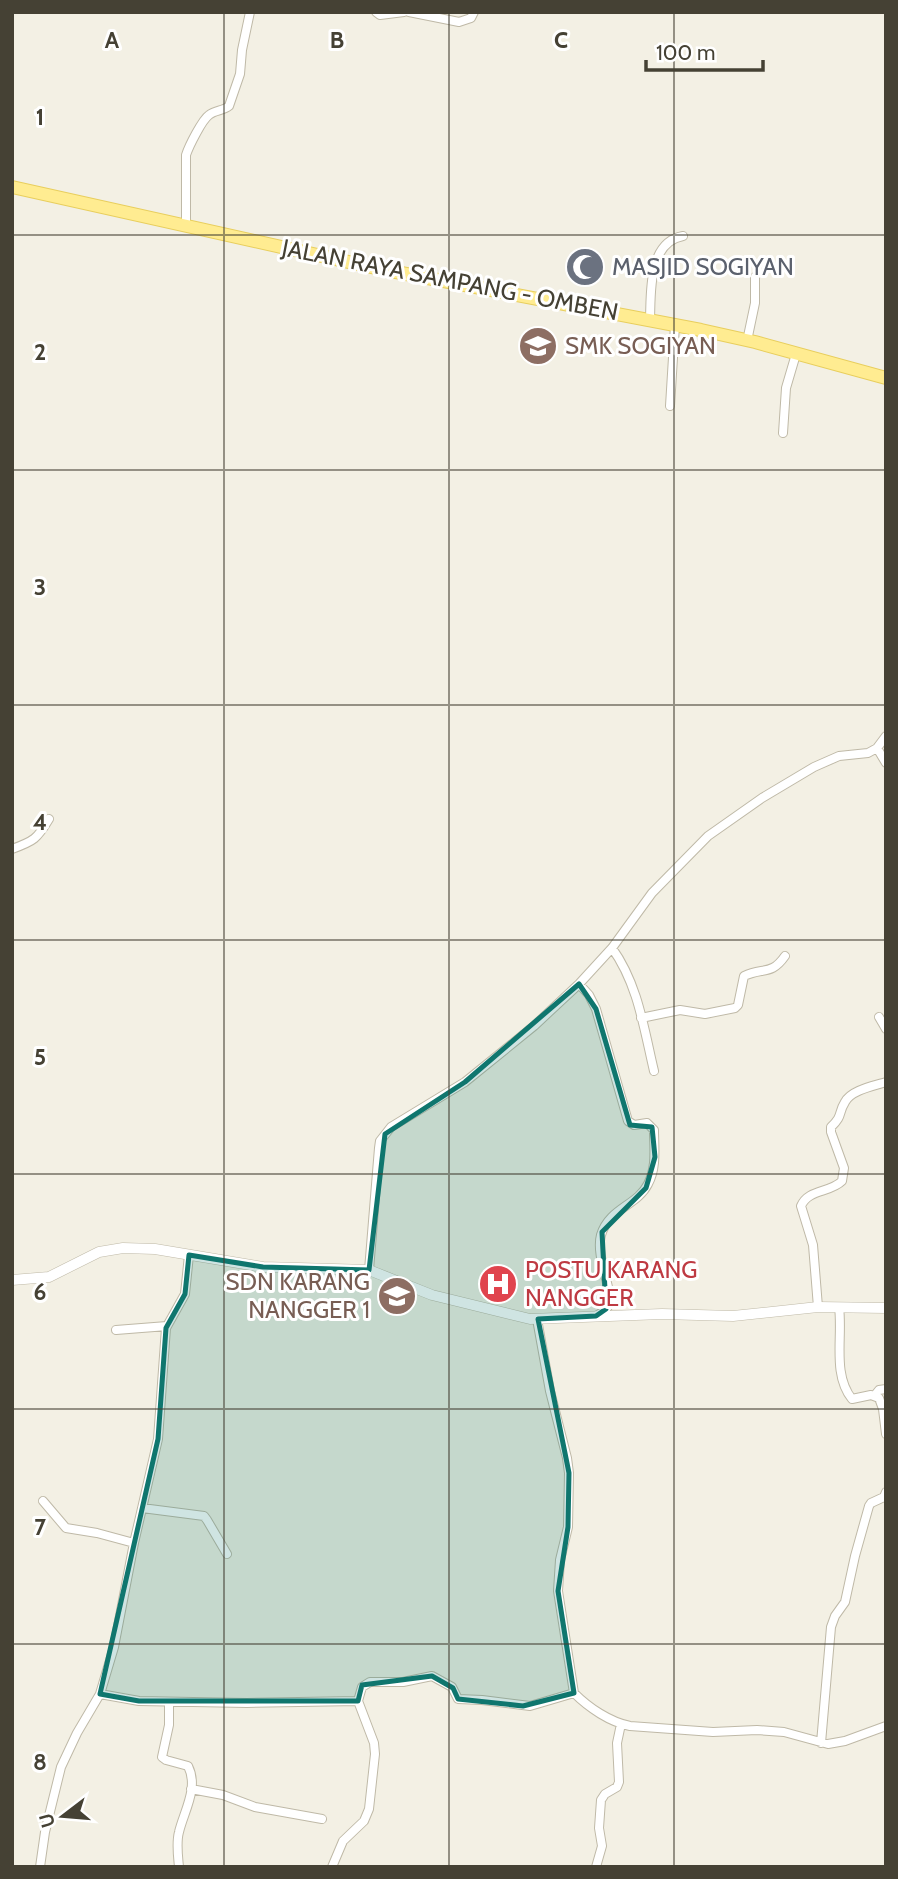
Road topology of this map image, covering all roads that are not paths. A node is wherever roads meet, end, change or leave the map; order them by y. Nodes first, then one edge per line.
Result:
1 (250, 12) edge
2 (376, 12) edge
3 (407, 12) edge
4 (474, 12) edge
5 (12, 187) edge
6 (186, 225) junction
7 (682, 236) dead end
8 (755, 276) dead end
9 (650, 319) junction
10 (676, 324) junction
11 (747, 341) junction
12 (796, 355) junction
13 (886, 378) edge
14 (670, 406) dead end
15 (783, 433) dead end
16 (886, 736) edge
17 (877, 748) junction
18 (886, 763) edge
19 (49, 819) dead end
20 (12, 849) edge
21 (612, 948) junction
22 (785, 956) dead end
23 (579, 985) junction
24 (879, 1017) dead end
25 (641, 1018) junction
26 (886, 1029) edge
27 (654, 1071) dead end
28 (886, 1082) edge
29 (189, 1255) junction
30 (369, 1270) junction
31 (12, 1280) edge
32 (818, 1307) junction
33 (839, 1307) junction
34 (886, 1308) edge
35 (596, 1315) junction
36 (537, 1319) junction
37 (167, 1326) junction
38 (116, 1330) dead end
39 (886, 1389) edge
40 (875, 1395) junction
41 (886, 1434) edge
42 (886, 1492) edge
43 (43, 1501) dead end
44 (142, 1508) junction
45 (134, 1543) junction
46 (227, 1554) dead end
47 (574, 1693) junction
48 (100, 1694) junction
49 (358, 1701) junction
50 (169, 1702) junction
51 (621, 1724) junction
52 (886, 1726) edge
53 (821, 1743) junction
54 (191, 1789) junction
55 (323, 1819) dead end
56 (40, 1867) edge
57 (179, 1867) edge
58 (332, 1867) edge
59 (596, 1867) edge

1 - 6 street
2 - 3 street
3 - 4 street
5 - 6 main road, JALAN RAYA SAMPANG - OMBEN
6 - 9 main road, JALAN RAYA SAMPANG - OMBEN
7 - 9 street
8 - 11 street
9 - 10 main road, JALAN RAYA SAMPANG - OMBEN
10 - 11 main road, JALAN RAYA SAMPANG - OMBEN
10 - 14 street
11 - 12 main road, JALAN RAYA SAMPANG - OMBEN
12 - 13 main road, JALAN RAYA SAMPANG - OMBEN
12 - 15 street
16 - 17 street
17 - 18 street
17 - 21 street
19 - 20 street
21 - 23 street
21 - 25 street
22 - 25 street
23 - 30 street
23 - 35 street
24 - 26 street
25 - 27 street
28 - 32 street
29 - 30 street
29 - 31 street
29 - 37 street
30 - 36 street
32 - 33 street
32 - 35 street
33 - 34 street
33 - 40 street
35 - 36 street
36 - 47 street
37 - 38 street
37 - 44 street
39 - 40 street
40 - 41 street
42 - 53 street
43 - 45 street
44 - 45 street
44 - 46 street
45 - 48 street
47 - 49 street
47 - 51 street
48 - 50 street
48 - 56 street
49 - 50 street
49 - 58 street
50 - 54 street
51 - 53 street
51 - 59 street
52 - 53 street
54 - 55 street
54 - 57 street

